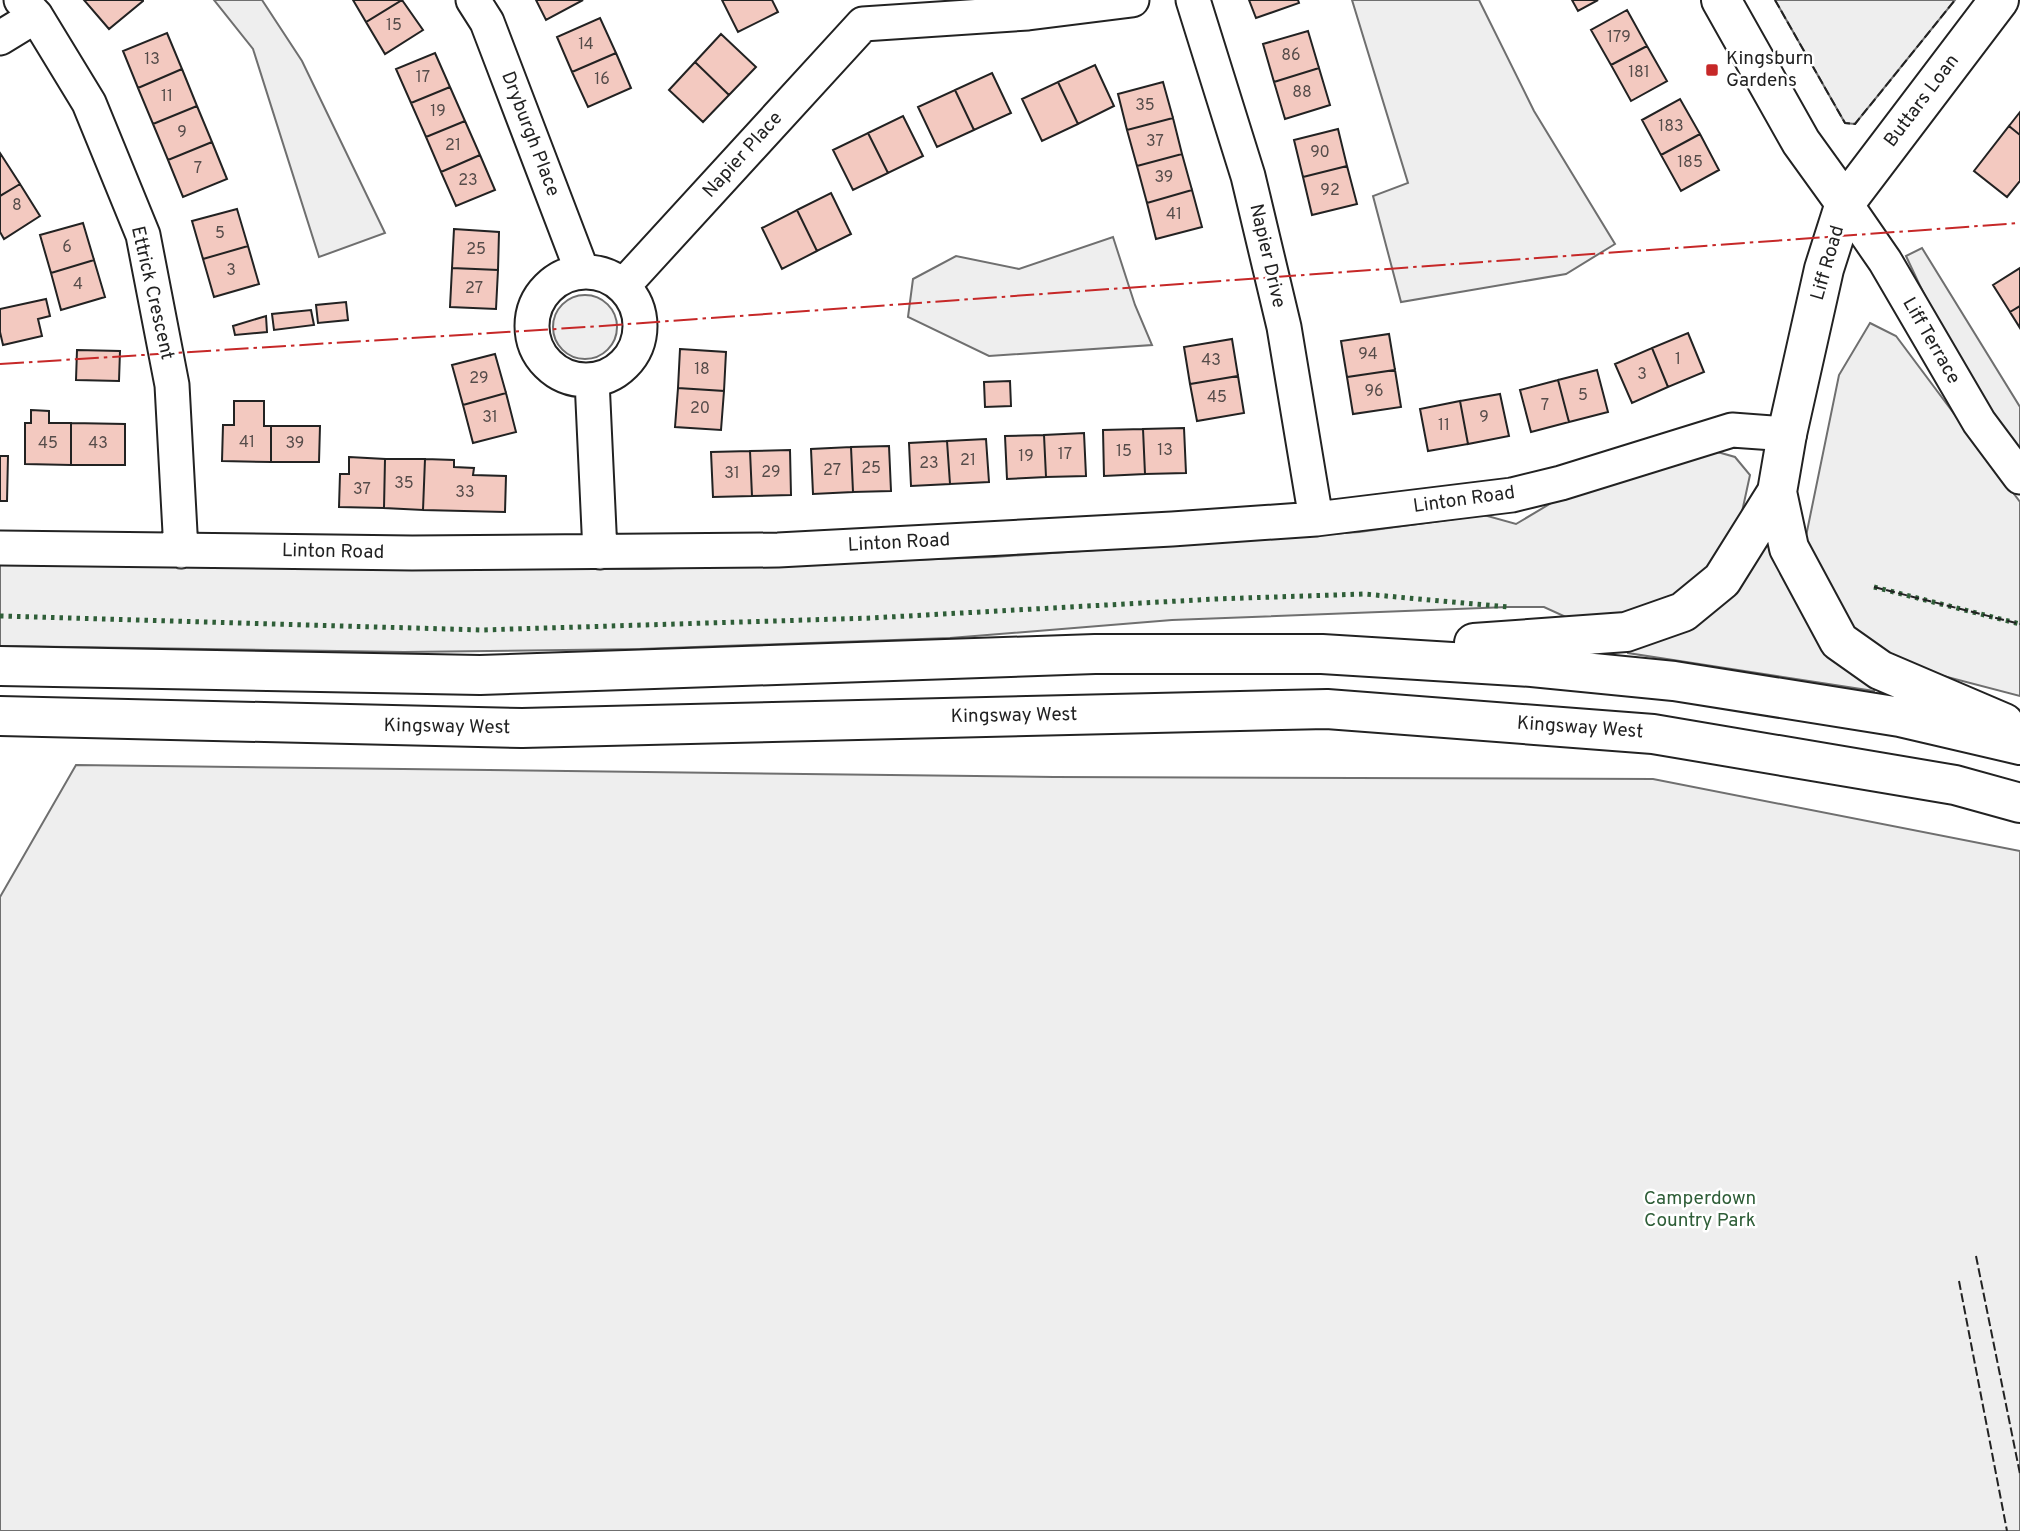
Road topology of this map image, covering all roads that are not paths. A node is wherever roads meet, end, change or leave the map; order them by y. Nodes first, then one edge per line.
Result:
1 (473, 0) edge
2 (1132, 0) edge
3 (1193, 0) edge
4 (1721, 0) edge
5 (1999, 0) edge
6 (29, 8) edge
7 (857, 12) edge
8 (0, 38) edge
9 (1846, 203) junction
10 (582, 271) junction
11 (624, 286) junction
12 (592, 380) junction
13 (1787, 434) junction
14 (2020, 477) edge
15 (1777, 492) junction
16 (1317, 519) junction
17 (0, 548) edge
18 (181, 551) junction
19 (600, 552) junction
20 (1322, 654) junction
21 (0, 666) edge
22 (0, 716) edge
23 (2020, 730) edge
24 (2020, 745) edge
25 (2020, 803) edge

1 - 10 street, Dryburgh Place
2 - 7 street, Napier Place
3 - 16 street, Napier Drive
4 - 9 main road, Liff Road
5 - 9 main road, Buttars Loan
6 - 8 street, Ettrick Crescent
6 - 18 street, Ettrick Crescent
7 - 11 street, Napier Place
9 - 13 main road, Liff Road
9 - 14 street, Liff Terrace
10 - 11 street
10 - 12 street
11 - 12 street
12 - 19 street
13 - 15 main road, Liff Road
13 - 16 street, Linton Road
15 - 20 main road
15 - 23 main road
16 - 19 street, Linton Road
17 - 18 street, Linton Road
18 - 19 street, Linton Road
20 - 21 main road
20 - 24 main road
22 - 25 main road, Kingsway West

